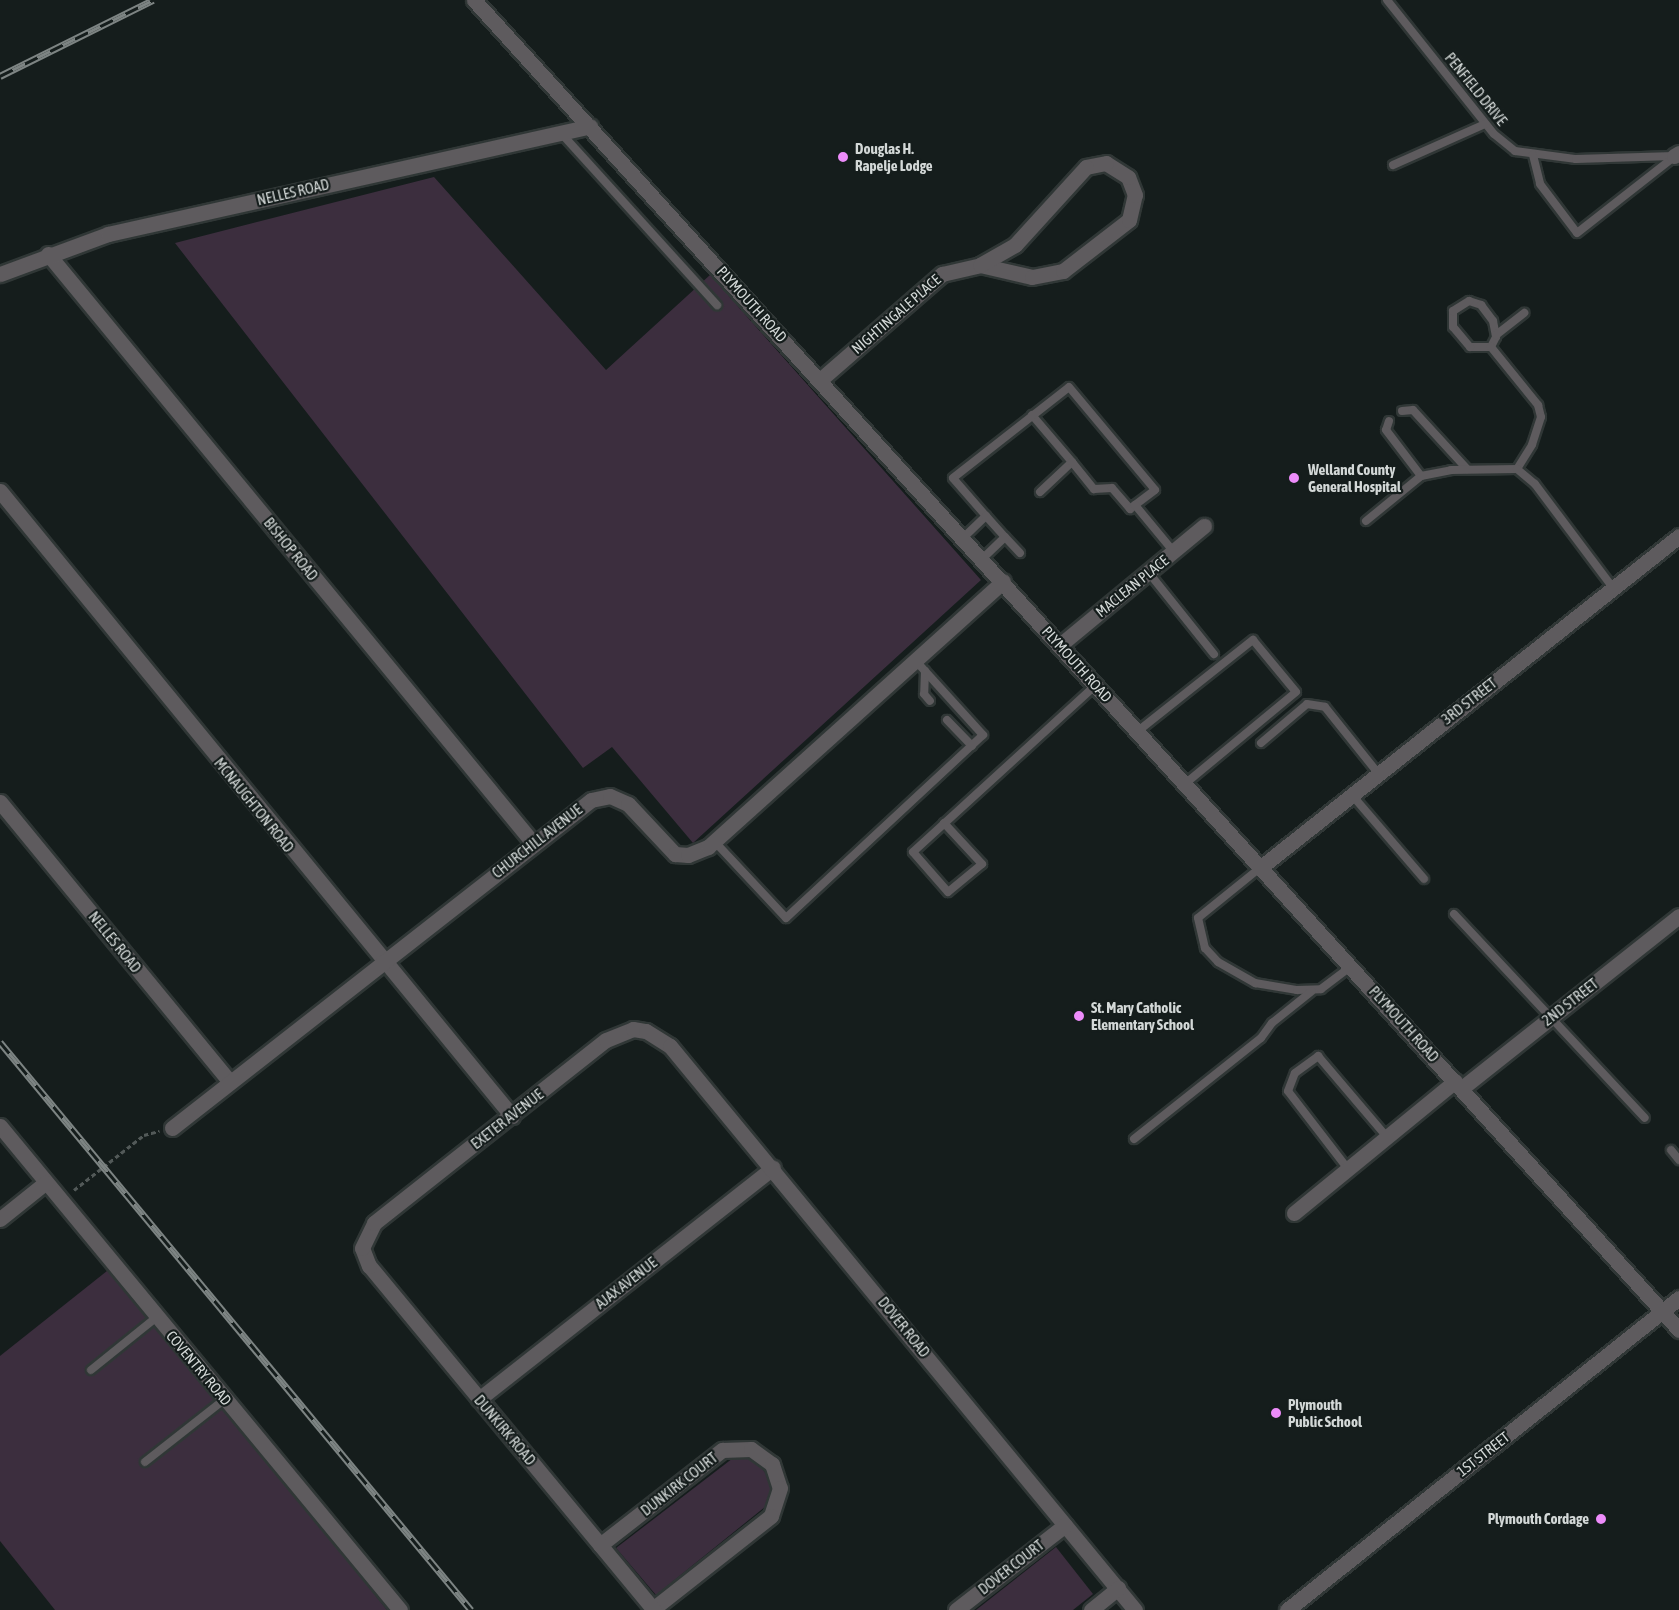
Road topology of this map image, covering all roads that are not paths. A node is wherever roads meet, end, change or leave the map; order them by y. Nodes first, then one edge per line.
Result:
1 (474, 0) edge
2 (1387, 0) edge
3 (1485, 124) junction
4 (591, 126) junction
5 (560, 132) junction
6 (1677, 154) edge
7 (1533, 155) junction
8 (1393, 165) dead end
9 (48, 254) junction
10 (980, 265) junction
11 (0, 274) edge
12 (717, 305) dead end
13 (1524, 313) dead end
14 (1496, 335) junction
15 (1491, 347) junction
16 (820, 380) junction
17 (1402, 411) dead end
18 (1032, 415) junction
19 (1389, 421) dead end
20 (1072, 462) junction
21 (1467, 469) junction
22 (1517, 469) junction
23 (1421, 476) junction
24 (0, 492) edge
25 (1040, 492) dead end
26 (1136, 505) junction
27 (986, 516) junction
28 (1365, 521) dead end
29 (1204, 526) dead end
30 (1679, 536) edge
31 (1005, 537) junction
32 (963, 538) junction
33 (1174, 552) junction
34 (1020, 553) dead end
35 (982, 559) junction
36 (1149, 573) junction
37 (1003, 581) junction
38 (1613, 588) junction
39 (1059, 645) junction
40 (1214, 654) dead end
41 (920, 666) junction
42 (1096, 685) junction
43 (930, 701) dead end
44 (947, 720) dead end
45 (1138, 731) junction
46 (1260, 743) dead end
47 (972, 746) junction
48 (1377, 772) junction
49 (1186, 783) junction
50 (1350, 794) junction
51 (0, 802) edge
52 (944, 823) junction
53 (715, 842) junction
54 (534, 844) junction
55 (1261, 867) junction
56 (1424, 879) dead end
57 (1455, 914) dead end
58 (1679, 916) edge
59 (382, 963) junction
60 (1351, 966) junction
61 (1312, 991) junction
62 (1550, 1019) junction
63 (670, 1046) joint
64 (230, 1082) junction
65 (1459, 1085) junction
66 (512, 1116) junction
67 (1645, 1118) dead end
68 (0, 1126) edge
69 (172, 1128) road end
70 (1387, 1137) junction
71 (1134, 1139) dead end
72 (1671, 1150) dead end
73 (1679, 1160) edge
74 (773, 1168) junction
75 (1348, 1169) junction
76 (45, 1183) junction
77 (1294, 1213) dead end
78 (0, 1219) edge
79 (363, 1248) joint
80 (1679, 1298) edge
81 (1662, 1312) junction
82 (157, 1317) junction
83 (1679, 1330) edge
84 (91, 1370) dead end
85 (225, 1399) junction
86 (479, 1399) junction
87 (145, 1462) dead end
88 (1065, 1524) junction
89 (600, 1545) junction
90 (1118, 1588) junction
91 (654, 1609) edge
92 (400, 1610) edge
93 (956, 1610) edge
94 (1091, 1610) edge
95 (1136, 1610) edge
96 (1287, 1610) edge

1 - 4 street, PLYMOUTH ROAD
2 - 3 lane, PENFIELD DRIVE
3 - 7 lane, PENFIELD DRIVE
3 - 8 lane
4 - 5 street, NELLES ROAD
4 - 16 street, PLYMOUTH ROAD
5 - 9 street, NELLES ROAD
5 - 12 lane
6 - 7 lane, PENFIELD DRIVE
6 - 7 lane
9 - 11 street, NELLES ROAD
9 - 54 street, BISHOP ROAD
10 - 10 street, NIGHTINGALE PLACE
10 - 16 street, NIGHTINGALE PLACE
13 - 14 lane
14 - 15 lane
14 - 15 lane
15 - 22 lane
16 - 32 street, PLYMOUTH ROAD
17 - 21 lane
18 - 20 lane
18 - 26 lane
18 - 27 lane
19 - 23 lane
20 - 25 lane
20 - 26 lane
21 - 22 lane
21 - 23 lane
22 - 38 lane
23 - 28 lane
24 - 59 street, MCNAUGHTON ROAD
26 - 33 lane
27 - 31 lane
27 - 32 lane
29 - 33 street, MACLEAN PLACE
30 - 38 street, 3RD STREET
31 - 34 lane
31 - 35 lane
32 - 35 street, PLYMOUTH ROAD
33 - 36 street, MACLEAN PLACE
35 - 37 street, PLYMOUTH ROAD
36 - 39 street, MACLEAN PLACE
36 - 40 lane
37 - 39 street, PLYMOUTH ROAD
37 - 41 street, CHURCHILL AVENUE
38 - 48 street, 3RD STREET
39 - 42 street, PLYMOUTH ROAD
41 - 43 lane
41 - 47 lane
41 - 53 street, CHURCHILL AVENUE
42 - 45 street, PLYMOUTH ROAD
42 - 52 lane
44 - 47 lane
45 - 49 street, PLYMOUTH ROAD
45 - 49 lane
46 - 48 lane
47 - 53 lane
48 - 50 street, 3RD STREET
49 - 55 street, PLYMOUTH ROAD
50 - 55 street, 3RD STREET
50 - 56 lane
51 - 64 street, NELLES ROAD
52 - 52 lane
53 - 54 street, CHURCHILL AVENUE
54 - 59 street, CHURCHILL AVENUE
55 - 60 street, PLYMOUTH ROAD
55 - 61 lane
57 - 62 lane
58 - 62 street, 2ND STREET
59 - 64 street, CHURCHILL AVENUE
59 - 66 street, MCNAUGHTON ROAD
60 - 61 lane
60 - 65 street, PLYMOUTH ROAD
61 - 71 lane
62 - 65 street, 2ND STREET
62 - 67 lane
63 - 66 street, EXETER AVENUE
63 - 74 street, DOVER ROAD
64 - 69 street, CHURCHILL AVENUE
65 - 70 street, 2ND STREET
65 - 81 street, PLYMOUTH ROAD
66 - 79 street, EXETER AVENUE
68 - 76 street, COVENTRY ROAD
70 - 75 street, 2ND STREET
70 - 75 lane
72 - 73 lane
74 - 86 street, AJAX AVENUE
74 - 88 street, DOVER ROAD
75 - 77 street, 2ND STREET
76 - 78 street
76 - 82 street, COVENTRY ROAD
79 - 86 street, DUNKIRK ROAD
80 - 81 street, 1ST STREET
81 - 83 street, PLYMOUTH ROAD
81 - 96 street, 1ST STREET
82 - 84 lane
82 - 85 street, COVENTRY ROAD
85 - 87 lane
85 - 92 street, COVENTRY ROAD
86 - 89 street, DUNKIRK ROAD
88 - 90 street, DOVER ROAD
88 - 93 street, DOVER COURT
89 - 91 street, DUNKIRK ROAD
89 - 91 street, DUNKIRK COURT
90 - 94 street
90 - 95 street, DOVER ROAD

